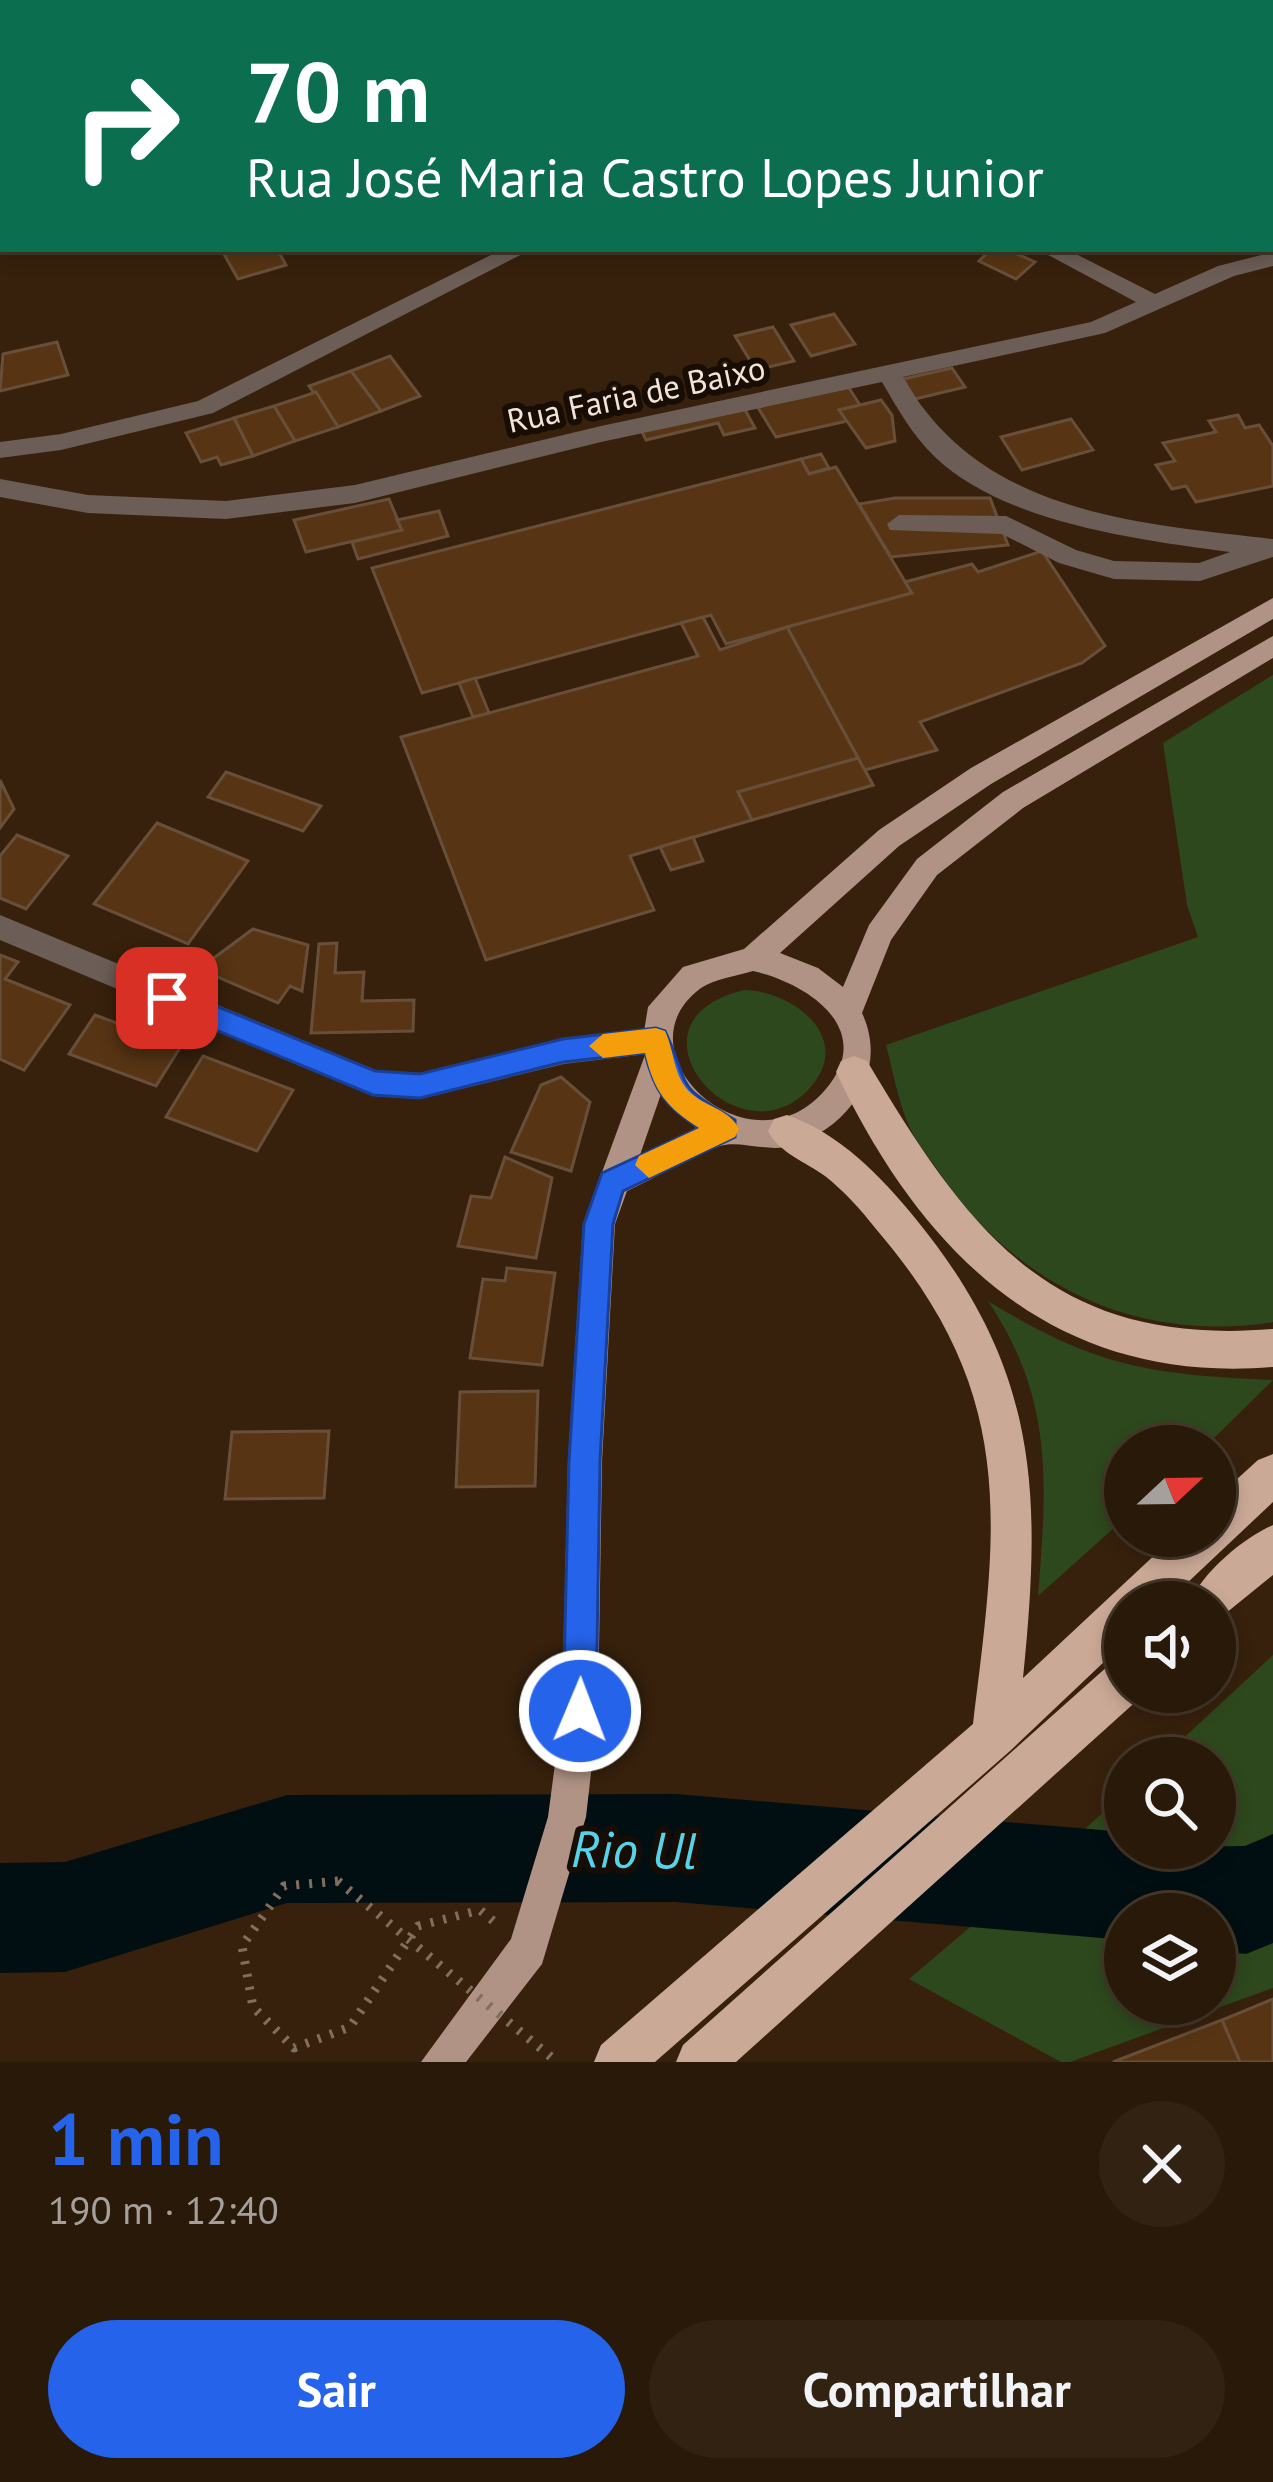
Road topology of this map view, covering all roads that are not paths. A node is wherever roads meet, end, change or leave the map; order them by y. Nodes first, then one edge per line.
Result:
1 (515, 252) edge
2 (1054, 252) edge
3 (1273, 259) edge
4 (1152, 301) junction
5 (890, 372) junction
6 (0, 450) edge
7 (0, 488) edge
8 (899, 524) dead end
9 (1270, 548) edge
10 (1273, 607) edge
11 (1273, 646) edge
12 (0, 927) edge
13 (753, 959) junction
14 (848, 1011) junction
15 (657, 1050) junction
16 (854, 1072) junction
17 (725, 1129) junction
18 (787, 1131) junction
19 (612, 1183) junction
20 (1273, 1348) edge
21 (1273, 1474) edge
22 (1236, 1508) edge
23 (1273, 1546) edge
24 (1184, 1557) edge
25 (1159, 1581) edge
26 (1234, 1581) edge
27 (1104, 1632) edge
28 (1104, 1700) edge
29 (994, 1736) junction
30 (714, 2049) edge
31 (441, 2062) edge
32 (618, 2062) edge

1 - 6 street
2 - 4 street
3 - 4 street, Rua Faria de Baixo
4 - 5 street, Rua Faria de Baixo
5 - 7 street, Rua Faria de Baixo
5 - 9 street
8 - 9 street
10 - 13 main road
11 - 14 main road
12 - 15 street
13 - 14 main road
13 - 15 main road
14 - 16 main road
15 - 17 main road
15 - 19 main road
16 - 18 main road
16 - 20 highway
17 - 18 main road
17 - 19 main road
18 - 29 highway
19 - 31 main road
21 - 22 highway
23 - 26 highway
24 - 25 highway
27 - 29 highway
28 - 30 highway
29 - 32 highway

